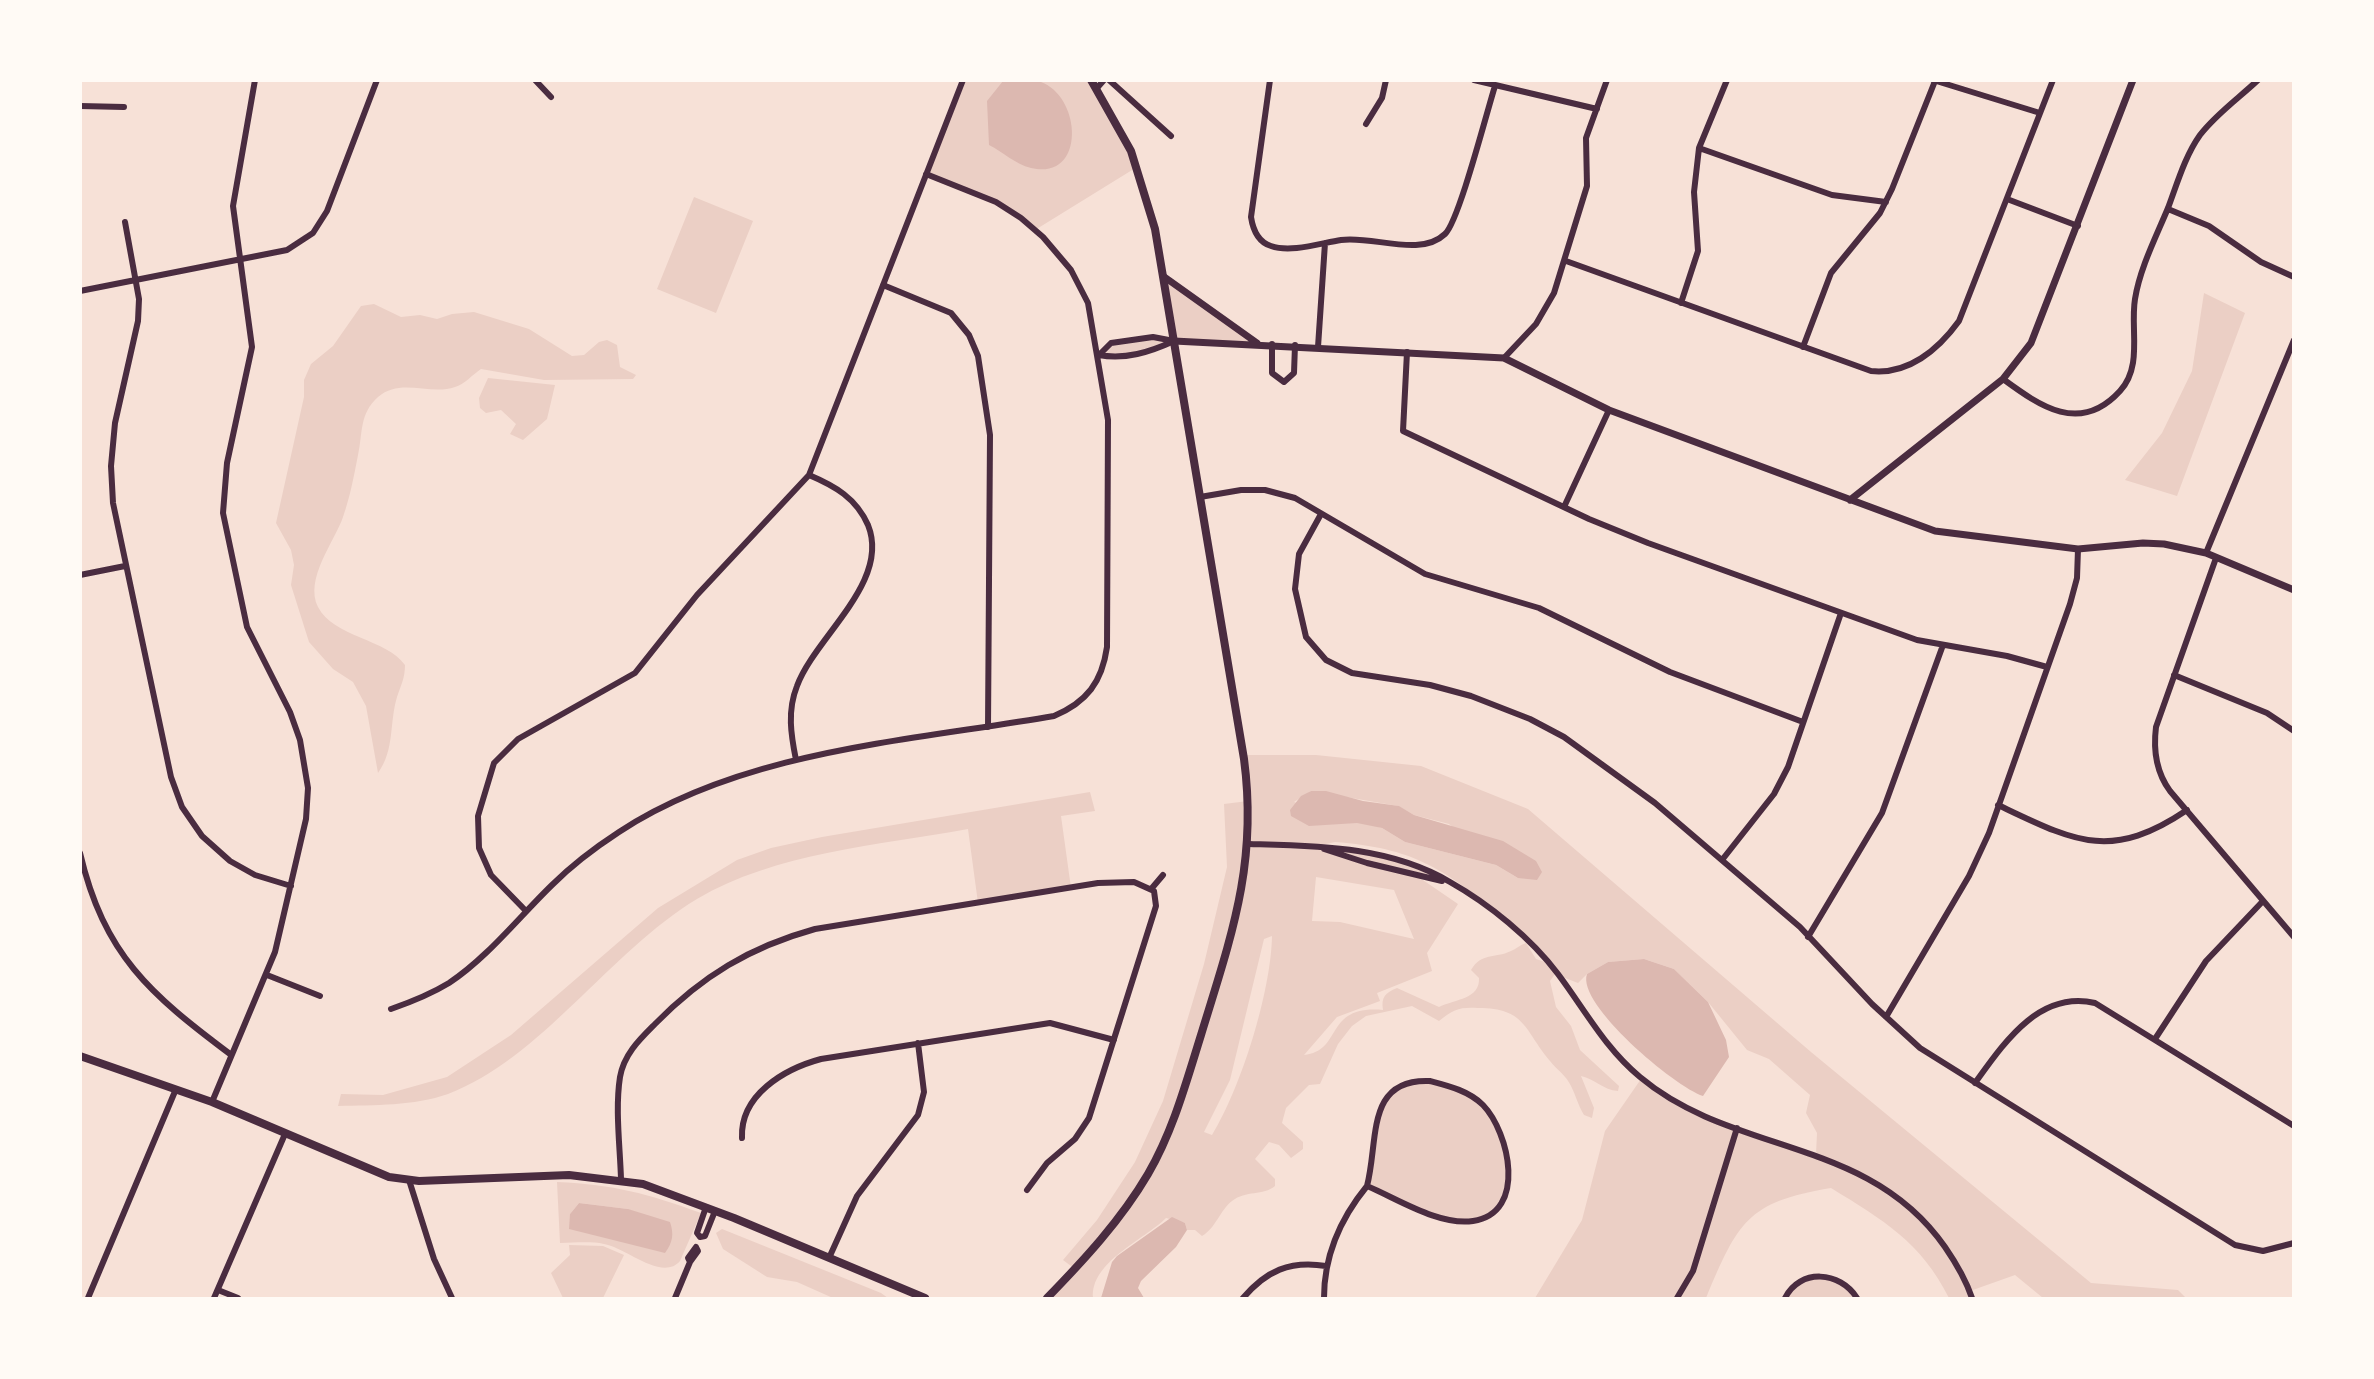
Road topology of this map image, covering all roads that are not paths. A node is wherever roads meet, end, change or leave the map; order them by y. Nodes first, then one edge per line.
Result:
1 (255, 80) edge
2 (377, 80) edge
3 (535, 80) edge
4 (964, 80) edge
5 (1106, 80) edge
6 (1270, 80) edge
7 (1386, 80) edge
8 (1474, 80) edge
9 (1607, 80) edge
10 (1727, 80) edge
11 (2053, 80) edge
12 (2133, 80) edge
13 (2259, 80) edge
14 (1934, 81) edge
15 (1094, 84) edge
16 (1495, 86) junction
17 (551, 97) dead end
18 (80, 106) edge
19 (124, 107) dead end
20 (1597, 108) junction
21 (2040, 113) junction
22 (1366, 124) dead end
23 (1171, 136) dead end
24 (1699, 148) junction
25 (926, 174) junction
26 (2007, 199) junction
27 (1886, 202) junction
28 (2168, 209) junction
29 (125, 222) dead end
30 (2078, 226) junction
31 (1325, 243) junction
32 (239, 260) junction
33 (1566, 261) junction
34 (1163, 276) junction
35 (2294, 277) edge
36 (135, 280) junction
37 (883, 285) junction
38 (80, 291) edge
39 (1681, 303) junction
40 (2294, 340) edge
41 (1174, 341) junction
42 (1257, 344) junction
43 (1272, 344) junction
44 (1295, 345) junction
45 (1318, 346) junction
46 (1803, 347) junction
47 (1407, 352) junction
48 (1099, 355) junction
49 (1504, 358) junction
50 (2003, 379) junction
51 (1609, 410) junction
52 (809, 475) junction
53 (1200, 497) junction
54 (1850, 500) junction
55 (1564, 507) junction
56 (1321, 514) junction
57 (2078, 549) junction
58 (2206, 553) junction
59 (2216, 558) junction
60 (125, 566) junction
61 (80, 575) edge
62 (2294, 590) edge
63 (1841, 613) junction
64 (1943, 645) junction
65 (2047, 667) junction
66 (2174, 675) junction
67 (1803, 722) junction
68 (988, 727) junction
69 (2294, 731) edge
70 (796, 760) junction
71 (1998, 805) junction
72 (2187, 810) junction
73 (1249, 844) junction
74 (1318, 846) junction
75 (80, 853) edge
76 (1722, 860) junction
77 (1163, 875) dead end
78 (1450, 882) junction
79 (291, 886) junction
80 (1152, 888) junction
81 (2263, 901) junction
82 (526, 911) junction
83 (1808, 937) junction
84 (2294, 937) edge
85 (267, 975) junction
86 (320, 996) dead end
87 (391, 1009) dead end
88 (1886, 1017) junction
89 (2155, 1039) junction
90 (1114, 1040) junction
91 (918, 1043) junction
92 (230, 1054) junction
93 (80, 1056) edge
94 (1975, 1083) junction
95 (176, 1089) junction
96 (212, 1102) junction
97 (2294, 1126) edge
98 (1737, 1128) junction
99 (285, 1134) junction
100 (742, 1138) dead end
101 (621, 1179) junction
102 (409, 1180) junction
103 (1367, 1186) junction
104 (1027, 1189) dead end
105 (710, 1209) junction
106 (2294, 1243) edge
107 (829, 1258) junction
108 (1326, 1266) junction
109 (218, 1290) junction
110 (676, 1297) edge
111 (88, 1298) edge
112 (215, 1298) edge
113 (238, 1298) edge
114 (452, 1298) edge
115 (684, 1298) edge
116 (925, 1298) edge
117 (1047, 1298) edge
118 (1243, 1298) edge
119 (1324, 1298) edge
120 (1677, 1298) edge
121 (1785, 1298) edge
122 (1857, 1298) edge
123 (1972, 1298) edge

1 - 32 street
2 - 32 street
3 - 17 street
4 - 25 street
5 - 15 street
5 - 23 street
6 - 31 street
7 - 22 street
8 - 16 street
9 - 20 street
10 - 24 street
11 - 21 street
12 - 30 street
13 - 28 street
14 - 21 street
14 - 27 street
15 - 34 main road
16 - 20 street
16 - 31 street
18 - 19 street
20 - 33 street
21 - 26 street
24 - 27 street
24 - 39 street
25 - 37 street
25 - 48 street
26 - 30 street
26 - 46 street
27 - 46 street
28 - 35 street
28 - 50 street
29 - 36 street
30 - 50 street
31 - 45 street
32 - 36 street
32 - 79 street
33 - 39 street
33 - 49 street
34 - 41 main road
34 - 42 street
36 - 38 street
36 - 60 street
37 - 52 street
37 - 68 street
39 - 46 street
40 - 58 street
41 - 42 street
41 - 48 street
41 - 48 street
41 - 53 main road
42 - 43 street
43 - 44 street
43 - 44 street
44 - 45 street
45 - 47 street
47 - 49 street
47 - 55 street
48 - 68 street
49 - 51 street
50 - 54 street
51 - 54 street
51 - 55 street
52 - 70 street
52 - 82 street
53 - 56 street
53 - 73 main road
54 - 57 street
55 - 63 street
56 - 67 street
56 - 76 street
57 - 58 street
57 - 65 street
58 - 59 street
59 - 62 street
59 - 66 street
60 - 61 street
60 - 79 street
63 - 64 street
63 - 67 street
64 - 65 street
64 - 83 street
65 - 71 street
66 - 69 street
66 - 72 street
67 - 76 street
68 - 70 street
70 - 82 street
71 - 72 street
71 - 88 street
72 - 81 street
73 - 74 street
73 - 117 main road
74 - 78 street
74 - 78 street
75 - 92 street
76 - 83 street
77 - 80 street
78 - 98 street
79 - 85 street
80 - 90 street
80 - 101 street
81 - 84 street
81 - 89 street
82 - 87 street
83 - 88 street
85 - 86 street
85 - 92 street
88 - 94 street
89 - 94 street
89 - 97 street
90 - 91 street
90 - 104 street
91 - 100 street
91 - 107 street
92 - 96 street
93 - 95 main road
94 - 106 street
95 - 96 main road
95 - 111 street
96 - 99 main road
98 - 120 street
98 - 123 street
99 - 102 main road
99 - 109 street
101 - 102 main road
101 - 105 main road
102 - 114 street
103 - 103 street
103 - 108 street
105 - 107 main road
105 - 110 street
107 - 116 main road
108 - 118 street
108 - 119 street
109 - 112 street
109 - 113 street
110 - 115 street
121 - 122 street

